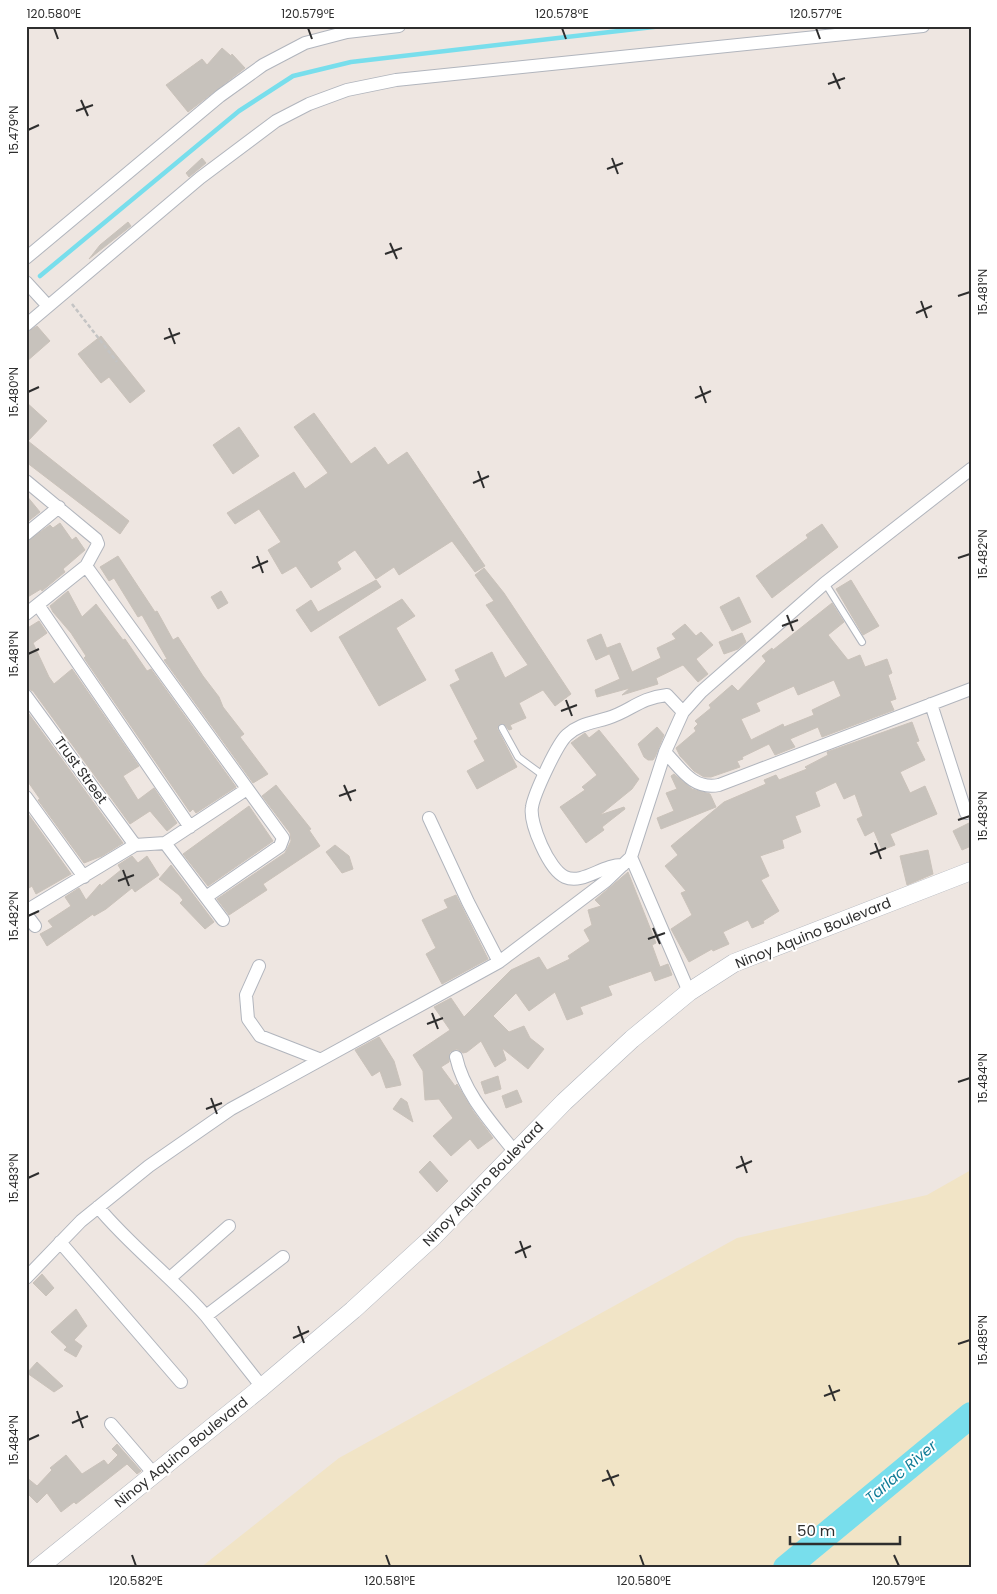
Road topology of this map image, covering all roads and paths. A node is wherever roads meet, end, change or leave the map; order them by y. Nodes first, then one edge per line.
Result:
1 (399, 26) edge
2 (923, 26) edge
3 (26, 258) edge
4 (26, 282) edge
5 (64, 292) junction
6 (48, 306) junction
7 (26, 325) edge
8 (117, 362) dead end
9 (971, 469) edge
10 (26, 481) edge
11 (59, 507) junction
12 (26, 534) edge
13 (86, 566) junction
14 (825, 583) junction
15 (38, 605) junction
16 (26, 614) edge
17 (862, 642) dead end
18 (971, 689) edge
19 (26, 696) edge
20 (931, 704) junction
21 (683, 712) junction
22 (502, 728) dead end
23 (665, 752) junction
24 (544, 776) junction
25 (247, 789) junction
26 (26, 797) edge
27 (966, 813) dead end
28 (430, 818) dead end
29 (190, 827) junction
30 (165, 843) junction
31 (135, 845) junction
32 (627, 861) junction
33 (971, 871) edge
34 (84, 877) junction
35 (206, 897) junction
36 (26, 913) edge
37 (223, 920) dead end
38 (35, 926) dead end
39 (499, 962) junction
40 (259, 966) dead end
41 (689, 992) junction
42 (456, 1057) dead end
43 (319, 1059) junction
44 (514, 1151) junction
45 (98, 1207) junction
46 (229, 1226) dead end
47 (60, 1242) junction
48 (283, 1257) dead end
49 (26, 1278) edge
50 (170, 1278) junction
51 (206, 1316) junction
52 (182, 1382) dead end
53 (262, 1387) junction
54 (111, 1424) dead end
55 (154, 1474) junction
56 (38, 1568) edge

1 - 3 street
2 - 5 street
4 - 6 street
5 - 6 street
5 - 8 path
6 - 7 street
9 - 14 street
10 - 11 street
11 - 12 street
11 - 13 street
13 - 15 street
13 - 25 street
14 - 17 lane
14 - 21 street
15 - 16 street
15 - 29 street
18 - 20 street
19 - 31 street, Trust Street
20 - 23 street
20 - 27 street
21 - 23 street
21 - 24 street
22 - 24 lane
23 - 32 street
24 - 32 street
25 - 29 street
25 - 35 street
26 - 34 street
28 - 39 street
29 - 30 street
30 - 31 street
30 - 35 street
31 - 34 street
32 - 39 street
32 - 41 street
33 - 41 main road, Ninoy Aquino Boulevard
34 - 36 street
35 - 37 street
36 - 38 street
39 - 43 street
40 - 43 street
41 - 44 main road, Ninoy Aquino Boulevard
42 - 44 street
43 - 45 street
44 - 53 main road, Ninoy Aquino Boulevard
45 - 47 street
45 - 50 street
46 - 50 street
47 - 49 street
47 - 52 street
48 - 51 street
50 - 51 street
51 - 53 street
53 - 55 main road, Ninoy Aquino Boulevard
54 - 55 street
55 - 56 main road, Ninoy Aquino Boulevard

